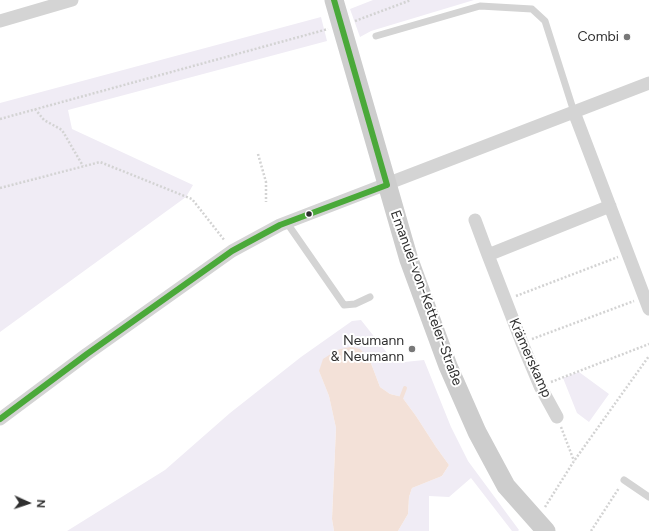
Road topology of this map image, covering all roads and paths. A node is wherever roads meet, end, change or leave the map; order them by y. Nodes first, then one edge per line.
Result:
1 (72, 0) edge
2 (334, 0) edge
3 (411, 0) edge
4 (0, 21) edge
5 (341, 25) junction
6 (376, 36) dead end
7 (649, 83) edge
8 (35, 109) junction
9 (574, 112) junction
10 (0, 119) edge
11 (258, 154) dead end
12 (83, 166) junction
13 (387, 185) junction
14 (0, 188) edge
15 (266, 202) dead end
16 (610, 206) junction
17 (475, 220) dead end
18 (287, 223) junction
19 (232, 251) junction
20 (628, 254) junction
21 (488, 255) junction
22 (370, 297) dead end
23 (505, 300) junction
24 (647, 303) edge
25 (522, 343) junction
26 (649, 344) edge
27 (649, 356) edge
28 (540, 386) junction
29 (557, 417) joint
30 (0, 419) edge
31 (574, 461) junction
32 (624, 480) joint
33 (649, 497) edge
34 (542, 527) edge
35 (591, 531) edge

1 - 4 street
2 - 5 main road, Emanuel-von-Ketteler-Straße
3 - 5 path
5 - 8 path
5 - 13 main road, Emanuel-von-Ketteler-Straße
6 - 9 lane
7 - 9 street
8 - 10 path
8 - 12 path
9 - 13 street
9 - 16 street
11 - 15 path
12 - 14 path
12 - 19 path
13 - 18 street
13 - 34 main road, Emanuel-von-Ketteler-Straße
16 - 20 street
16 - 21 street
17 - 21 street, Krämerskamp
18 - 19 street
18 - 22 lane
19 - 30 street
20 - 23 path
20 - 24 street
21 - 23 street, Krämerskamp
23 - 25 street, Krämerskamp
24 - 25 path
25 - 28 street, Krämerskamp
26 - 28 path
27 - 31 path
28 - 29 street, Krämerskamp
29 - 31 path
31 - 34 path
32 - 33 lane
32 - 35 path

